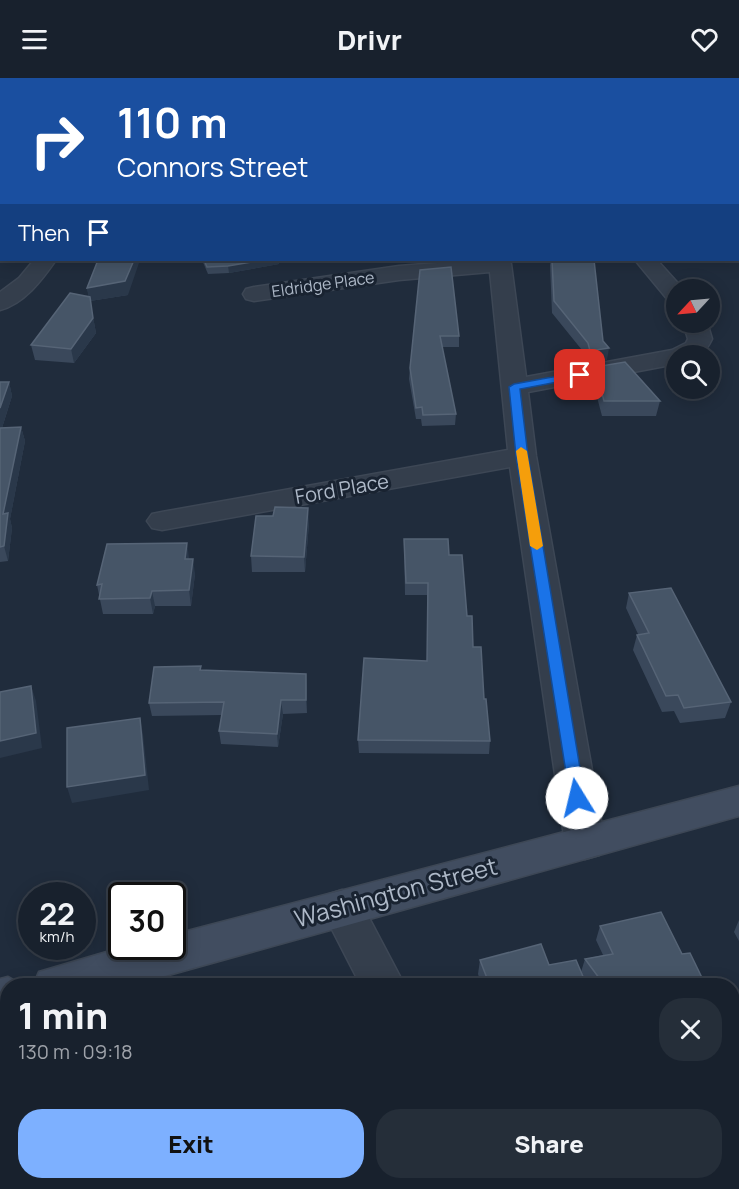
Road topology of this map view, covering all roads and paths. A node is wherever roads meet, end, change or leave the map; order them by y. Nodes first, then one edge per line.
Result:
1 (44, 261) edge
2 (647, 261) edge
3 (666, 283) edge
4 (254, 294) dead end
5 (0, 303) edge
6 (666, 358) edge
7 (514, 387) junction
8 (522, 456) junction
9 (162, 521) dead end
10 (739, 801) edge
11 (585, 843) junction
12 (342, 908) junction
13 (84, 978) edge
14 (380, 978) edge

1 - 5 street
2 - 3 street
4 - 7 street, Eldridge Place
6 - 7 street
7 - 8 street
8 - 9 street, Ford Place
8 - 11 street
10 - 11 main road, Washington Street
11 - 12 main road, Washington Street
12 - 13 main road, Washington Street
12 - 14 street

